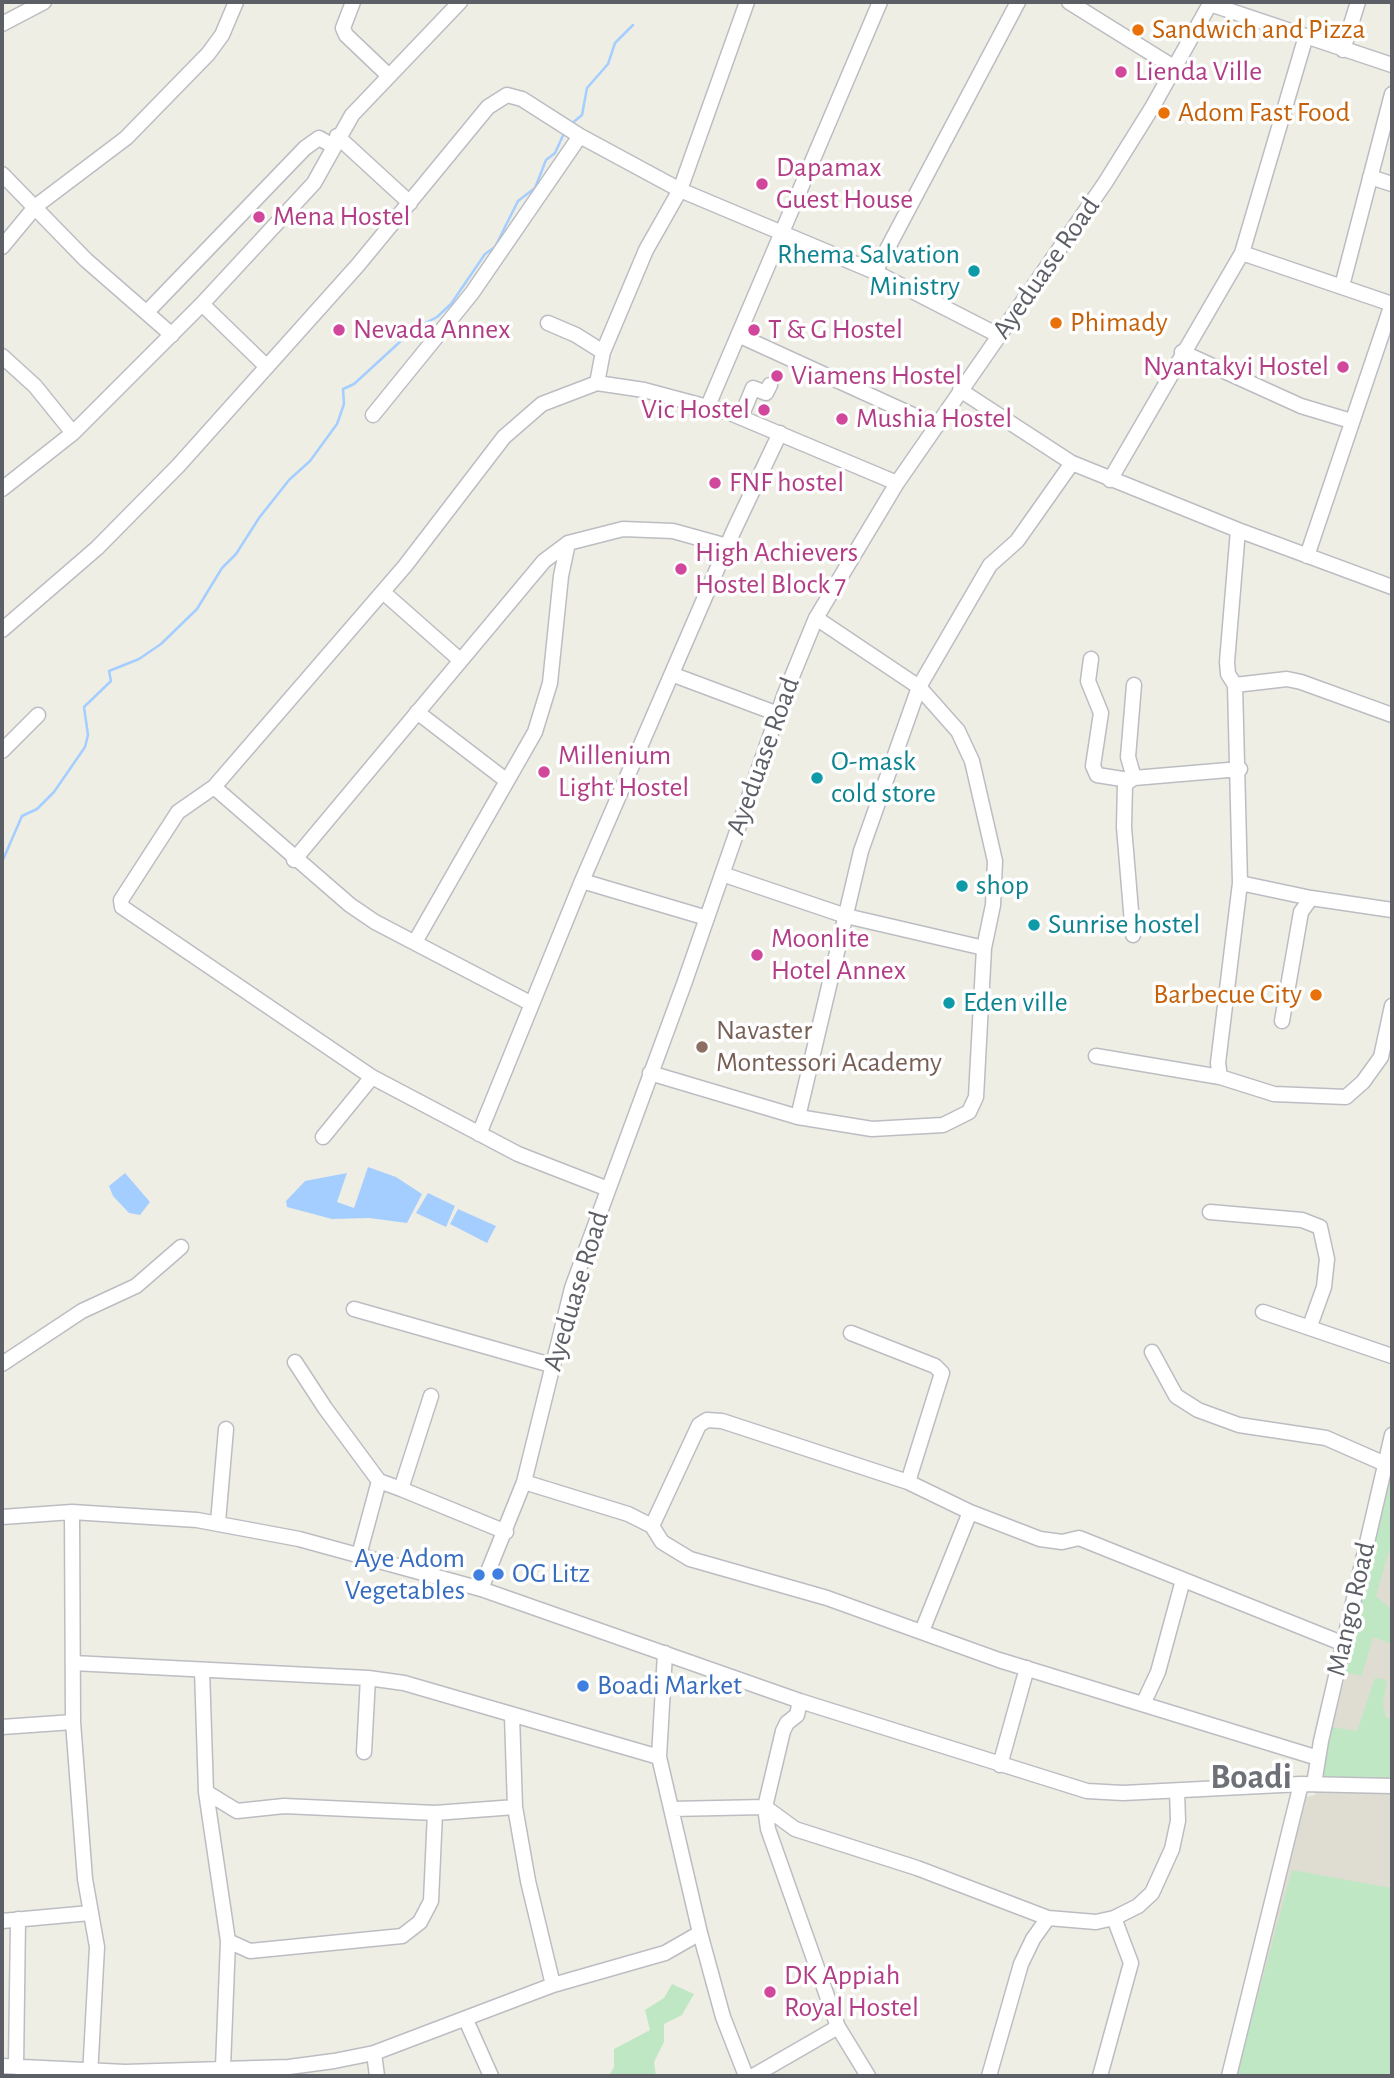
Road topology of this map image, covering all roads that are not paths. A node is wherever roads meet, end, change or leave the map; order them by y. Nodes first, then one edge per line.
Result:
1 (44, 2) edge
2 (236, 2) edge
3 (353, 2) edge
4 (460, 2) edge
5 (747, 2) edge
6 (880, 2) edge
7 (1018, 2) edge
8 (1069, 2) edge
9 (1358, 2) edge
10 (1211, 3) edge
11 (1086, 6) edge
12 (2, 24) edge
13 (1306, 36) junction
14 (1343, 50) junction
15 (1392, 65) edge
16 (1175, 68) junction
17 (390, 76) junction
18 (1392, 94) edge
19 (580, 136) junction
20 (335, 141) junction
21 (2, 174) edge
22 (1370, 177) junction
23 (1392, 184) edge
24 (680, 190) junction
25 (410, 203) junction
26 (36, 206) junction
27 (783, 236) junction
28 (2, 247) edge
29 (1242, 253) junction
30 (874, 272) junction
31 (1342, 286) junction
32 (202, 304) junction
33 (1392, 304) edge
34 (146, 313) junction
35 (548, 323) dead end
36 (172, 335) junction
37 (738, 335) junction
38 (998, 335) junction
39 (603, 352) junction
40 (1182, 352) junction
41 (2, 355) edge
42 (267, 367) junction
43 (597, 383) junction
44 (770, 385) dead end
45 (960, 390) junction
46 (708, 406) junction
47 (373, 415) dead end
48 (741, 417) junction
49 (1350, 421) junction
50 (937, 426) junction
51 (73, 433) junction
52 (780, 433) junction
53 (1072, 463) junction
54 (1110, 480) junction
55 (897, 484) junction
56 (2, 489) edge
57 (1238, 530) junction
58 (568, 543) junction
59 (727, 546) junction
60 (1307, 556) junction
61 (1392, 587) edge
62 (383, 592) junction
63 (816, 618) junction
64 (2, 630) edge
65 (1091, 659) dead end
66 (460, 660) junction
67 (674, 675) junction
68 (1134, 685) dead end
69 (1236, 685) junction
70 (919, 687) junction
71 (417, 712) junction
72 (778, 714) junction
73 (38, 715) dead end
74 (1392, 715) edge
75 (2, 751) edge
76 (1240, 769) junction
77 (1131, 779) junction
78 (507, 781) junction
79 (214, 787) junction
80 (295, 860) junction
81 (722, 874) junction
82 (582, 881) junction
83 (1240, 883) junction
84 (1311, 898) junction
85 (1392, 910) edge
86 (846, 916) junction
87 (707, 918) junction
88 (1133, 935) dead end
89 (415, 942) junction
90 (984, 948) junction
91 (530, 1003) junction
92 (1392, 1006) edge
93 (1282, 1021) dead end
94 (1096, 1056) dead end
95 (1387, 1058) edge
96 (650, 1073) junction
97 (372, 1077) junction
98 (1220, 1077) junction
99 (799, 1118) junction
100 (478, 1134) junction
101 (323, 1137) dead end
102 (608, 1189) junction
103 (1210, 1212) dead end
104 (181, 1247) dead end
105 (354, 1309) dead end
106 (1263, 1312) dead end
107 (1310, 1326) junction
108 (851, 1333) dead end
109 (1152, 1352) dead end
110 (1392, 1356) edge
111 (295, 1362) dead end
112 (2, 1364) edge
113 (551, 1365) junction
114 (431, 1396) dead end
115 (226, 1429) dead end
116 (1392, 1435) edge
117 (1383, 1463) junction
118 (379, 1481) junction
119 (524, 1482) junction
120 (908, 1482) junction
121 (401, 1489) junction
122 (72, 1512) junction
123 (970, 1512) junction
124 (2, 1517) edge
125 (219, 1522) junction
126 (652, 1526) junction
127 (506, 1532) junction
128 (359, 1555) junction
129 (1183, 1580) junction
130 (481, 1589) junction
131 (922, 1632) junction
132 (1344, 1644) junction
133 (665, 1653) junction
134 (72, 1663) junction
135 (1027, 1668) junction
136 (202, 1670) junction
137 (368, 1678) junction
138 (800, 1701) junction
139 (1144, 1702) junction
140 (512, 1716) junction
141 (74, 1722) junction
142 (2, 1727) edge
143 (364, 1752) dead end
144 (659, 1757) junction
145 (1318, 1758) junction
146 (1000, 1765) junction
147 (1308, 1784) junction
148 (1392, 1786) edge
149 (1177, 1791) junction
150 (206, 1792) junction
151 (515, 1807) junction
152 (765, 1807) junction
153 (671, 1809) junction
154 (435, 1813) junction
155 (90, 1913) junction
156 (1048, 1918) junction
157 (1114, 1918) junction
158 (18, 1919) junction
159 (2, 1921) edge
160 (700, 1933) junction
161 (228, 1941) junction
162 (553, 1985) junction
163 (466, 2020) junction
164 (838, 2027) junction
165 (374, 2053) junction
166 (9, 2066) edge
167 (223, 2067) junction
168 (91, 2073) edge
169 (377, 2076) edge
170 (491, 2076) edge
171 (747, 2076) edge
172 (753, 2076) edge
173 (869, 2076) edge
174 (989, 2076) edge
175 (1100, 2076) edge
176 (1229, 2076) edge

1 - 12 street
2 - 26 street
3 - 17 street
4 - 17 street
5 - 24 street
6 - 27 street
7 - 30 street
8 - 11 street
9 - 14 street
10 - 13 street
10 - 16 street, Ayeduase Road
11 - 16 street
13 - 14 street
13 - 29 street
14 - 15 street
16 - 38 street, Ayeduase Road
17 - 20 street
18 - 22 street
19 - 24 street
19 - 25 street
19 - 47 street
20 - 25 street
20 - 32 street
20 - 34 street
21 - 26 street
22 - 23 street
22 - 31 street
24 - 27 street
24 - 39 street
25 - 42 street
26 - 28 street
26 - 34 street
27 - 30 street
27 - 37 street
29 - 31 street
29 - 40 street
30 - 38 street
31 - 33 street
32 - 36 street
32 - 42 street
33 - 49 street
34 - 36 street
35 - 39 street
36 - 51 street
37 - 46 street
37 - 50 street
38 - 45 street, Ayeduase Road
39 - 43 street
40 - 49 street
40 - 54 street
41 - 51 street
42 - 64 street
43 - 46 street
43 - 62 street
44 - 48 street
45 - 50 street, Ayeduase Road
45 - 53 street
46 - 48 street
48 - 52 street
49 - 60 street
50 - 55 street, Ayeduase Road
51 - 56 street
52 - 55 street
52 - 59 street
53 - 54 street
53 - 70 street
54 - 57 street
55 - 63 street, Ayeduase Road
57 - 60 street
57 - 69 street
58 - 59 street
58 - 66 street
58 - 78 street
59 - 67 street
60 - 61 street
62 - 66 street
62 - 79 street
63 - 70 street
63 - 72 street, Ayeduase Road
65 - 77 street
66 - 71 street
67 - 72 street
67 - 82 street
68 - 77 street
69 - 74 street
69 - 76 street
70 - 86 street
70 - 90 street
71 - 78 street
71 - 80 street
72 - 81 street, Ayeduase Road
73 - 75 street
76 - 77 street
76 - 83 street
77 - 88 street
78 - 89 street
79 - 80 street
79 - 97 street
80 - 89 street
81 - 86 street
81 - 87 street, Ayeduase Road
82 - 87 street
82 - 91 street
83 - 84 street
83 - 98 street
84 - 85 street
84 - 93 street
86 - 90 street
86 - 99 street
87 - 96 street, Ayeduase Road
89 - 91 street
90 - 99 street
91 - 100 street
92 - 95 street
94 - 98 street
95 - 98 street
96 - 99 street
96 - 102 street, Ayeduase Road
97 - 100 street
97 - 101 street
100 - 102 street
102 - 113 street, Ayeduase Road
103 - 107 street
104 - 112 street
105 - 113 street
106 - 107 street
107 - 110 street
108 - 120 street
109 - 117 street
111 - 118 street
113 - 119 street, Ayeduase Road
114 - 121 street
115 - 125 street
116 - 117 street, Mango Road
117 - 132 street, Mango Road
118 - 121 street
118 - 128 street
119 - 126 street
119 - 127 street, Ayeduase Road
120 - 123 street
120 - 126 street
121 - 127 street
122 - 124 street
122 - 125 street
122 - 134 street
123 - 129 street
123 - 131 street
125 - 128 street
126 - 131 street
127 - 130 street, Ayeduase Road
128 - 130 street
129 - 132 street
129 - 139 street
130 - 133 street
131 - 135 street
132 - 145 street, Mango Road
133 - 138 street
133 - 144 street
134 - 136 street
134 - 141 street
135 - 139 street
135 - 146 street
136 - 137 street
136 - 150 street
137 - 140 street
137 - 143 street
138 - 146 street
138 - 152 street
139 - 145 street
140 - 144 street
140 - 151 street
141 - 142 street
141 - 155 street
144 - 153 street
145 - 147 street, Mango Road
146 - 149 street
147 - 148 street
147 - 149 street
147 - 176 street, Mango Road
149 - 157 street
150 - 154 street
150 - 161 street
151 - 154 street
151 - 162 street
152 - 153 street
152 - 156 street
152 - 164 street
153 - 160 street
154 - 161 street
155 - 158 street
155 - 168 street
156 - 157 street
156 - 174 street
157 - 175 street
158 - 159 street
158 - 166 street
160 - 162 street
160 - 171 street
161 - 167 street
162 - 163 street
163 - 165 street
163 - 170 street
164 - 172 street
164 - 173 street
165 - 167 street
165 - 169 street
166 - 168 street
167 - 168 street

